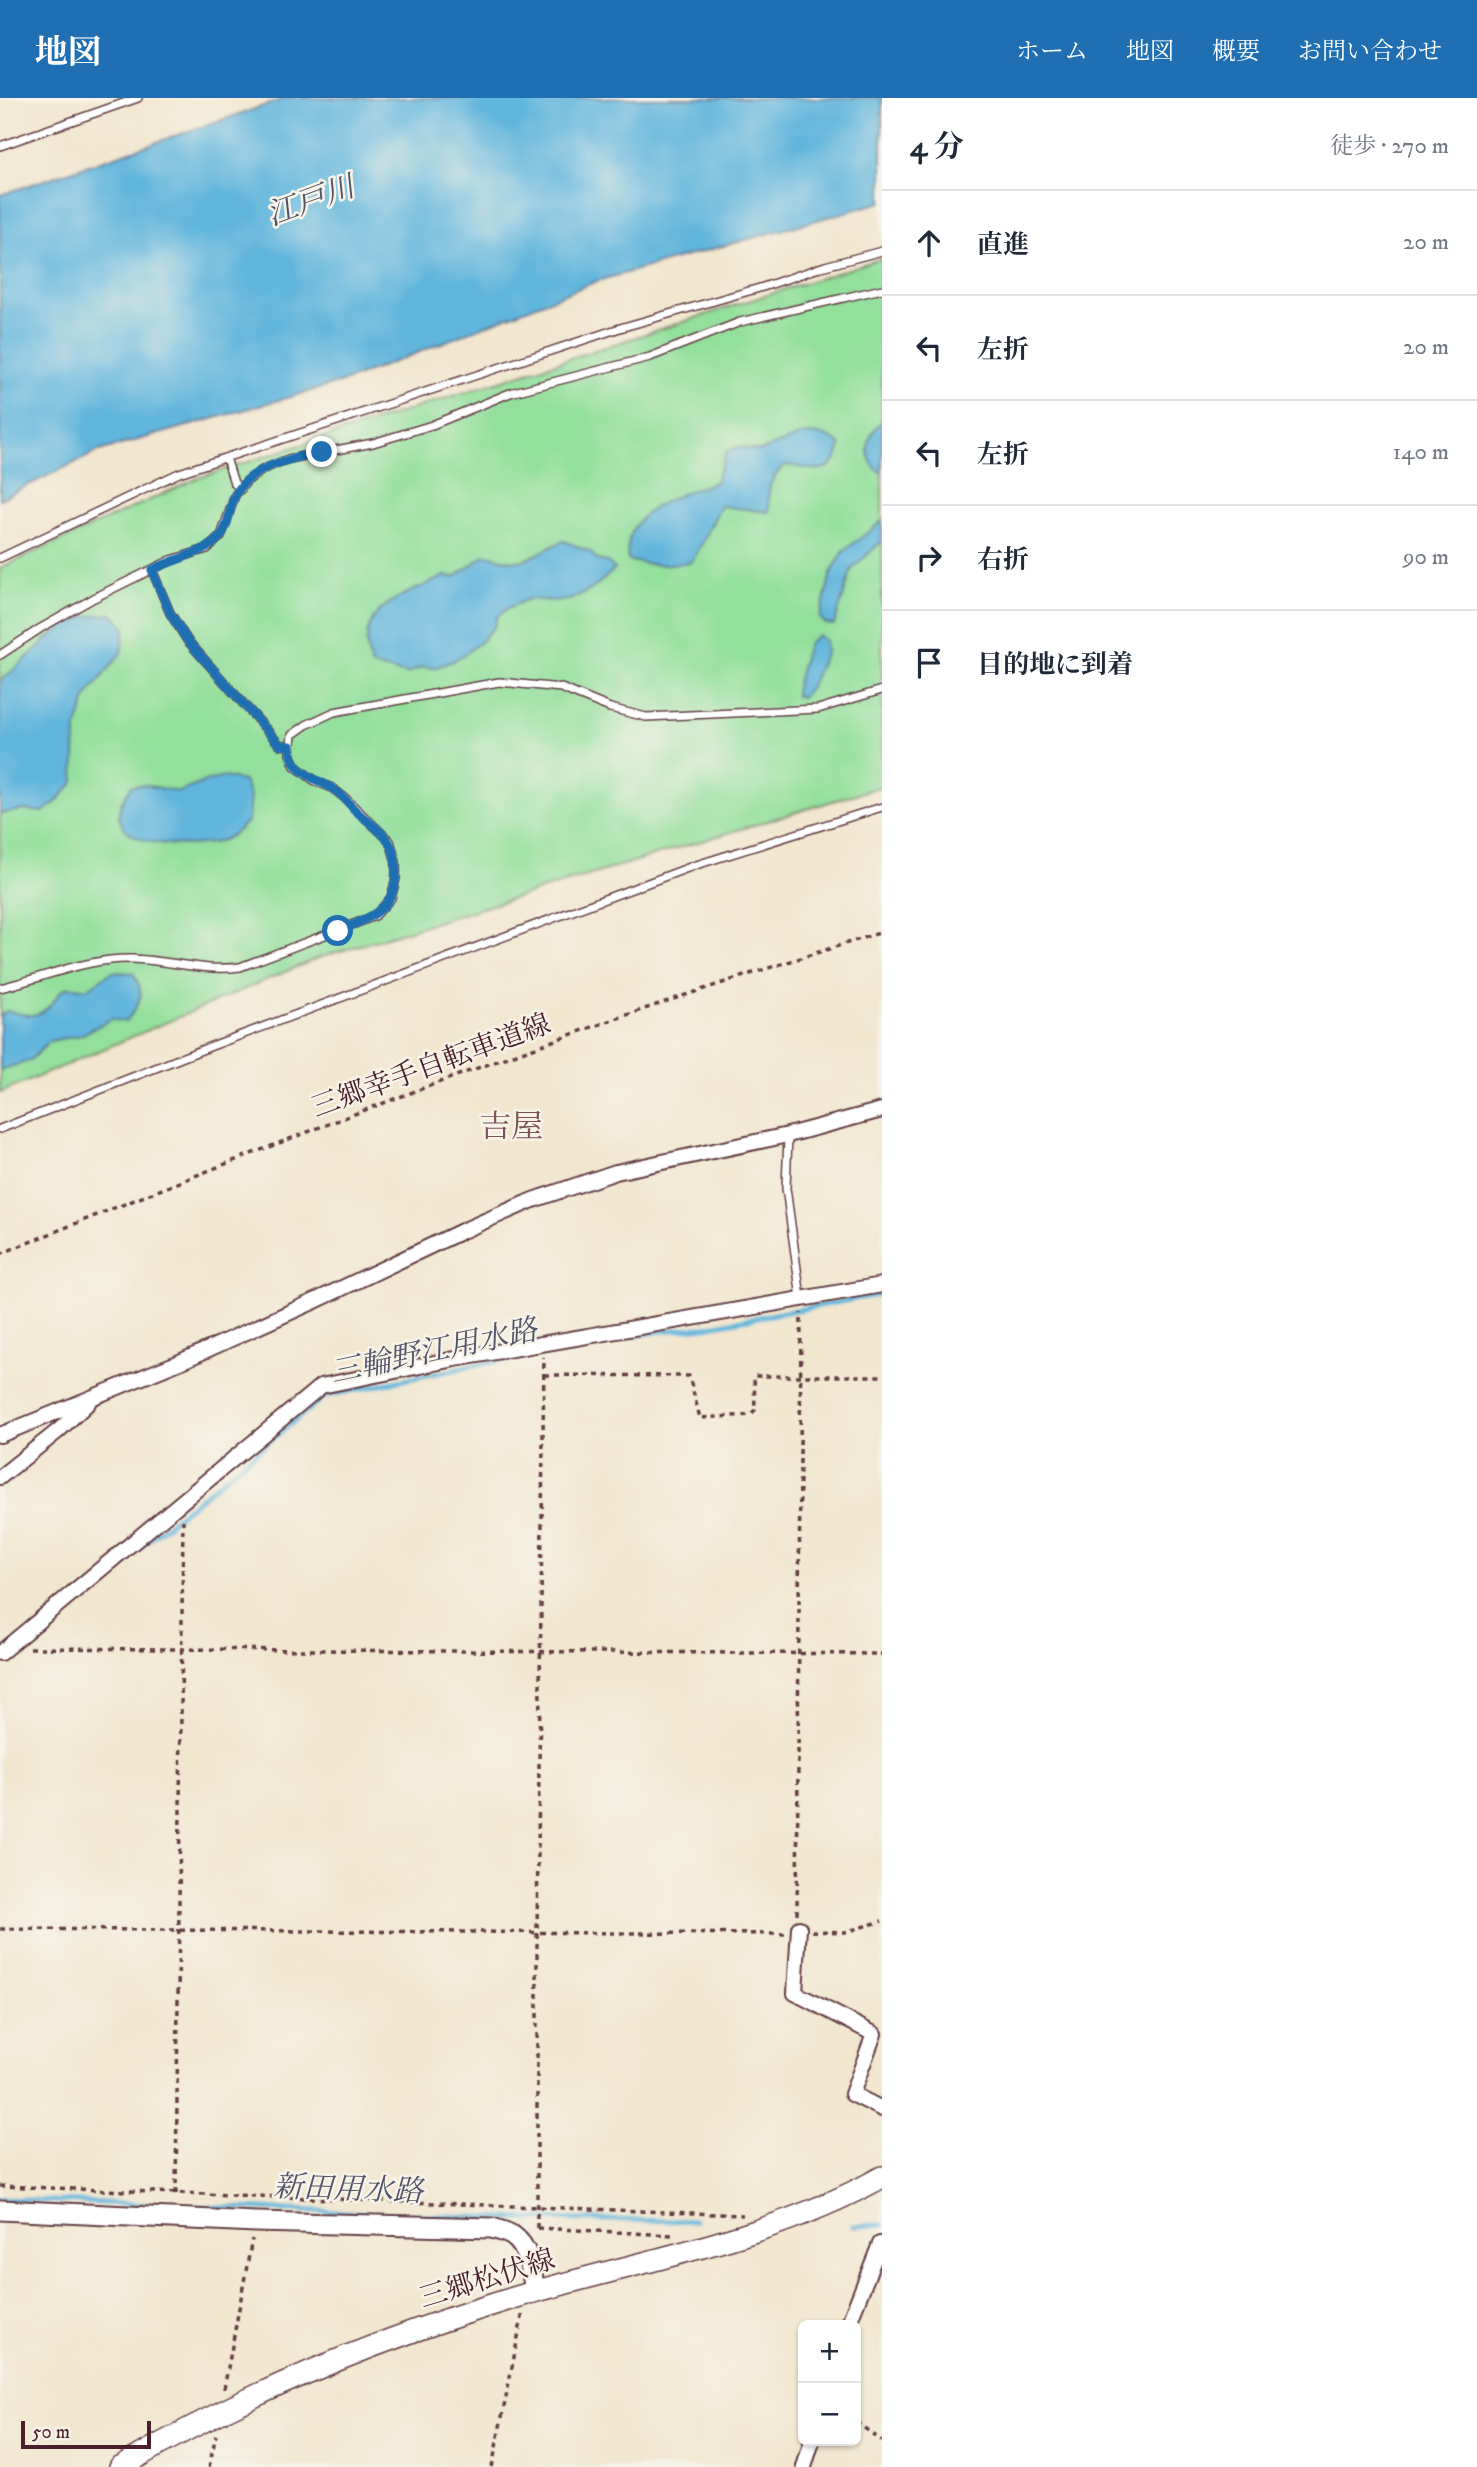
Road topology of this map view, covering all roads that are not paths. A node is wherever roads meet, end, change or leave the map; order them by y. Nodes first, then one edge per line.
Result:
1 (138, 98) edge
2 (0, 146) edge
3 (882, 251) edge
4 (882, 289) edge
5 (226, 458) junction
6 (241, 489) junction
7 (0, 558) edge
8 (152, 570) junction
9 (0, 655) edge
10 (882, 690) edge
11 (290, 746) junction
12 (882, 807) edge
13 (0, 988) edge
14 (882, 1110) edge
15 (0, 1129) edge
16 (788, 1135) junction
17 (882, 1285) edge
18 (801, 1298) junction
19 (94, 1397) junction
20 (0, 1435) edge
21 (0, 1477) edge
22 (3, 1650) edge
23 (799, 1931) road end
24 (882, 2109) edge
25 (882, 2177) edge
26 (0, 2210) edge
27 (882, 2244) edge
28 (528, 2294) junction
29 (850, 2320) edge
30 (810, 2446) edge
31 (120, 2467) edge
32 (804, 2467) edge

1 - 2 lane
3 - 5 lane
4 - 6 lane
5 - 6 lane
5 - 7 lane
6 - 8 lane
8 - 9 lane
8 - 11 lane
10 - 11 lane
11 - 13 lane
12 - 15 lane
14 - 16 street
16 - 18 lane
16 - 19 street
17 - 18 street
18 - 22 street
19 - 20 street
19 - 21 street
23 - 24 street
25 - 28 main road, 三郷松伏線
26 - 28 street
27 - 29 street
28 - 31 main road, 三郷松伏線
30 - 32 street

